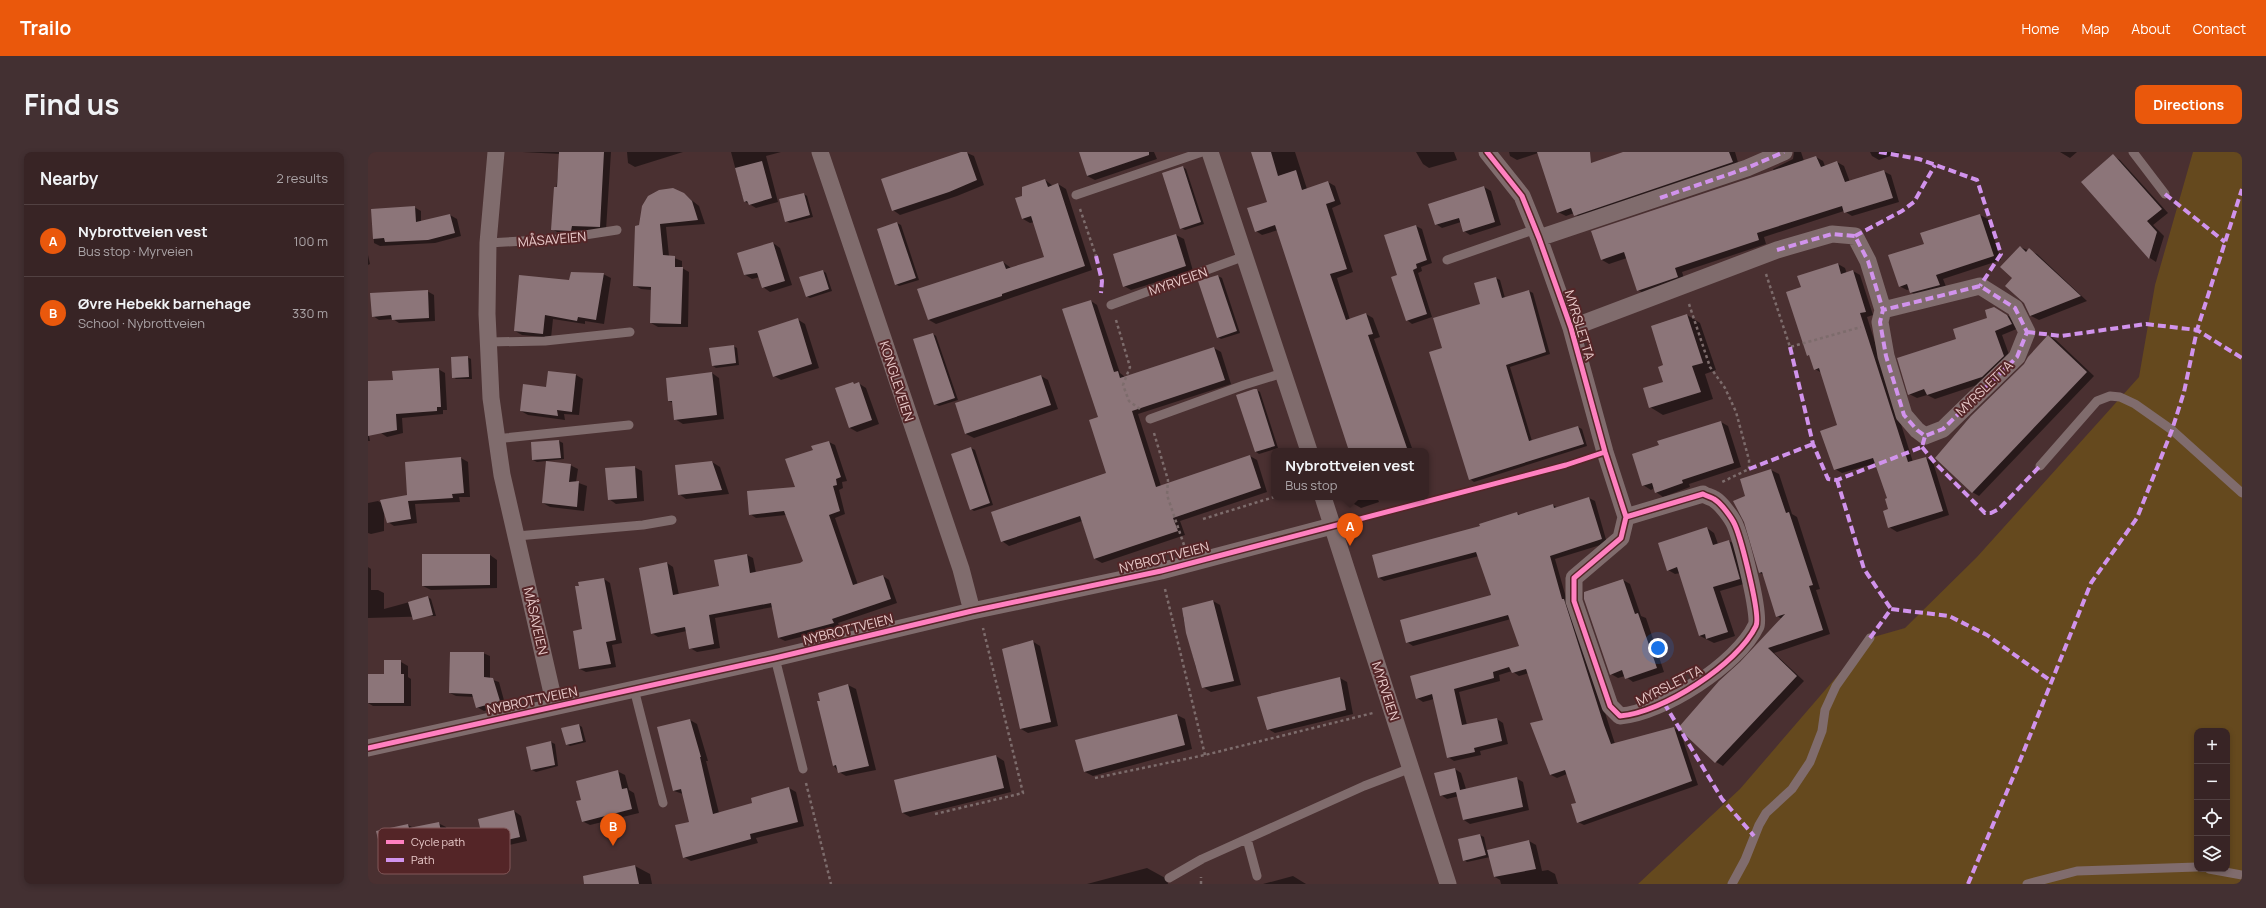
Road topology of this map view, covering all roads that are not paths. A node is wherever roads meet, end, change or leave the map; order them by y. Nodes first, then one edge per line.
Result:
1 (496, 152) edge
2 (820, 152) edge
3 (1202, 152) edge
4 (1210, 152) edge
5 (1487, 152) edge
6 (1784, 152) edge
7 (2133, 152) edge
8 (2164, 194) dead end
9 (1076, 195) road end
10 (617, 230) dead end
11 (1538, 233) junction
12 (488, 243) junction
13 (1245, 256) junction
14 (1447, 260) dead end
15 (1111, 305) dead end
16 (1882, 316) junction
17 (1571, 328) junction
18 (630, 332) dead end
19 (488, 342) junction
20 (1283, 373) junction
21 (1150, 419) dead end
22 (629, 425) dead end
23 (495, 439) junction
24 (1308, 448) edge
25 (2040, 466) dead end
26 (2242, 493) edge
27 (1324, 500) edge
28 (1626, 517) junction
29 (672, 520) dead end
30 (1332, 526) junction
31 (517, 536) junction
32 (972, 611) junction
33 (1870, 638) dead end
34 (775, 658) junction
35 (634, 689) junction
36 (555, 706) junction
37 (368, 748) edge
38 (1410, 768) junction
39 (803, 769) road end
40 (663, 803) dead end
41 (1247, 839) junction
42 (2194, 867) edge
43 (2226, 872) edge
44 (2242, 875) edge
45 (1257, 876) dead end
46 (1169, 878) dead end
47 (1448, 884) edge
48 (1732, 884) edge
49 (2027, 884) edge

1 - 12 street, MÅSAVEIEN
2 - 32 street, KONGLEVEIEN
3 - 9 lane
4 - 13 street
5 - 11 street, MYRSLETTA
6 - 11 street
7 - 8 lane
10 - 12 lane, MÅSAVEIEN
11 - 14 lane
11 - 17 street, MYRSLETTA
12 - 19 street, MÅSAVEIEN
13 - 15 lane, MYRVEIEN
13 - 20 street
16 - 16 street, MYRSLETTA
16 - 17 street, MYRSLETTA
17 - 28 street, MYRSLETTA
18 - 19 lane
19 - 23 street, MÅSAVEIEN
20 - 21 lane
20 - 24 street
22 - 23 lane
23 - 31 street, MÅSAVEIEN
25 - 26 lane
27 - 30 street, MYRVEIEN
28 - 28 street, MYRSLETTA
29 - 31 lane
30 - 32 street, NYBROTTVEIEN
30 - 38 street, MYRVEIEN
31 - 36 street, MÅSAVEIEN
32 - 34 street, NYBROTTVEIEN
33 - 48 lane
34 - 35 street, NYBROTTVEIEN
34 - 39 lane
35 - 36 street, NYBROTTVEIEN
35 - 40 lane
36 - 37 street, NYBROTTVEIEN
38 - 41 lane
38 - 47 street, MYRVEIEN
41 - 45 lane
41 - 46 lane
42 - 49 lane
43 - 44 lane

